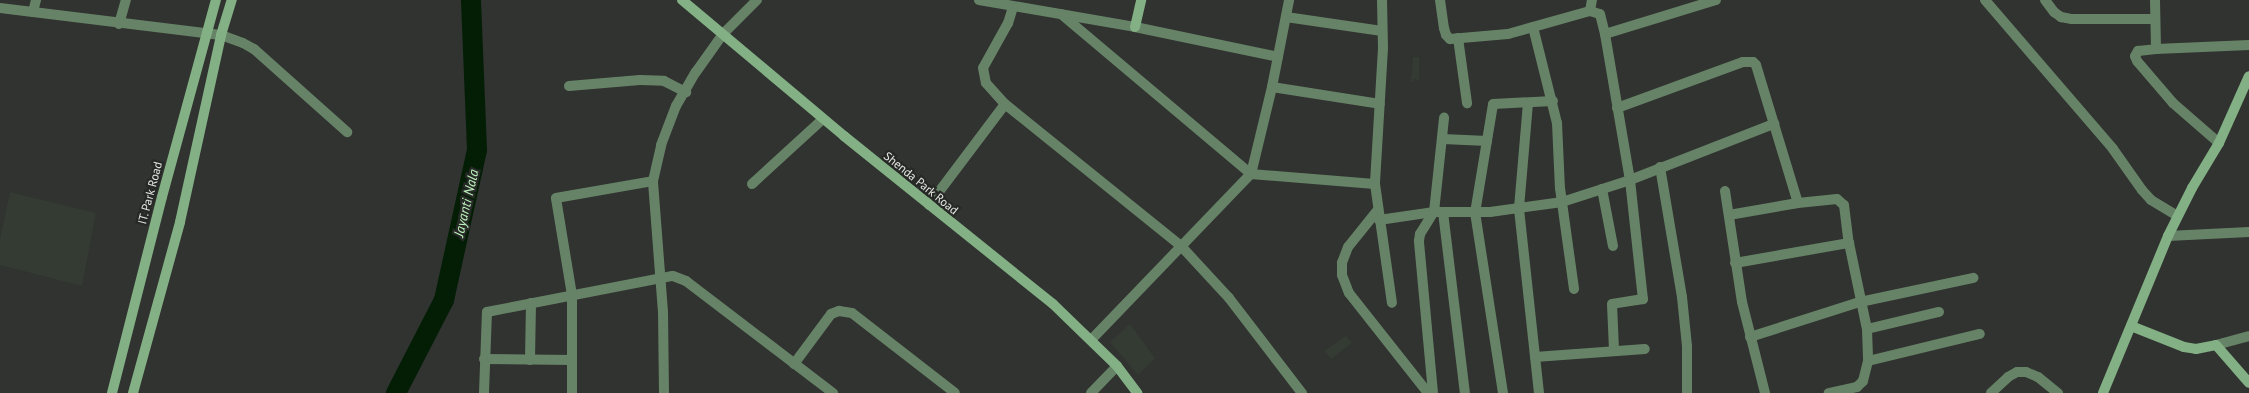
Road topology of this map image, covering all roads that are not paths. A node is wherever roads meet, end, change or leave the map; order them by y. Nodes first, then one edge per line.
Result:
1 (36, 0) edge
2 (126, 0) edge
3 (216, 0) edge
4 (232, 0) edge
5 (682, 0) edge
6 (756, 0) edge
7 (978, 0) edge
8 (1140, 0) edge
9 (1289, 0) edge
10 (1382, 0) edge
11 (1440, 0) edge
12 (1592, 0) edge
13 (1716, 0) edge
14 (1985, 0) edge
15 (2045, 0) edge
16 (2155, 0) edge
17 (1020, 5) edge
18 (0, 8) edge
19 (1590, 11) junction
20 (34, 12) junction
21 (1061, 14) junction
22 (1286, 16) junction
23 (2155, 19) junction
24 (119, 24) junction
25 (1135, 27) junction
26 (1533, 27) junction
27 (1382, 31) junction
28 (207, 34) junction
29 (723, 34) junction
30 (1605, 34) junction
31 (222, 35) junction
32 (1458, 38) junction
33 (2249, 45) edge
34 (2156, 50) junction
35 (1278, 57) junction
36 (2249, 76) edge
37 (569, 86) dead end
38 (1272, 87) junction
39 (686, 92) junction
40 (1553, 101) junction
41 (1467, 103) dead end
42 (1528, 103) junction
43 (1005, 104) junction
44 (1380, 104) junction
45 (1617, 108) junction
46 (1444, 118) dead end
47 (823, 119) junction
48 (1774, 124) junction
49 (347, 132) dead end
50 (1443, 139) junction
51 (1486, 141) junction
52 (2219, 143) junction
53 (1660, 167) junction
54 (1251, 174) junction
55 (653, 180) junction
56 (1630, 180) junction
57 (752, 184) dead end
58 (1375, 184) junction
59 (1602, 189) junction
60 (1725, 190) dead end
61 (1562, 202) junction
62 (1798, 204) junction
63 (929, 205) junction
64 (1519, 209) junction
65 (1439, 212) junction
66 (1475, 213) junction
67 (1378, 215) junction
68 (1729, 215) junction
69 (2178, 216) junction
70 (2249, 232) edge
71 (2168, 236) junction
72 (1849, 243) junction
73 (1181, 246) junction
74 (1613, 246) dead end
75 (1735, 263) junction
76 (660, 277) junction
77 (1973, 278) dead end
78 (1574, 289) dead end
79 (572, 295) junction
80 (1860, 302) junction
81 (531, 303) junction
82 (1392, 303) dead end
83 (1939, 312) dead end
84 (2131, 326) junction
85 (1867, 329) junction
86 (1980, 334) dead end
87 (1750, 336) junction
88 (2249, 336) edge
89 (1090, 340) junction
90 (2216, 345) junction
91 (1645, 349) dead end
92 (1614, 350) junction
93 (1535, 357) junction
94 (484, 360) junction
95 (530, 360) junction
96 (572, 360) junction
97 (1868, 361) junction
98 (794, 364) junction
99 (1117, 366) junction
100 (2249, 383) edge
101 (1859, 390) edge
102 (112, 393) edge
103 (133, 393) edge
104 (484, 393) edge
105 (572, 393) edge
106 (664, 393) edge
107 (833, 393) edge
108 (955, 393) edge
109 (1091, 393) edge
110 (1137, 393) edge
111 (1302, 393) edge
112 (1428, 393) edge
113 (1433, 393) edge
114 (1465, 393) edge
115 (1503, 393) edge
116 (1539, 393) edge
117 (1688, 393) edge
118 (1765, 393) edge
119 (1829, 393) edge
120 (1991, 393) edge
121 (2058, 393) edge
122 (2104, 393) edge

1 - 20 street
2 - 24 street
3 - 28 main road, IT. Park Road
4 - 31 main road
5 - 29 main road, Shenda Park Road
6 - 29 street
7 - 17 street
8 - 25 main road
9 - 22 street
10 - 27 street
11 - 32 street
12 - 19 street
13 - 30 street
14 - 69 street
15 - 23 street
16 - 23 street
17 - 21 street
17 - 43 street
18 - 20 street
19 - 26 street
19 - 30 street
20 - 24 street
21 - 25 street
21 - 54 street
22 - 27 street
22 - 35 street
23 - 34 street
24 - 28 street
25 - 35 street
26 - 32 street
26 - 40 street
27 - 44 street
28 - 31 street
28 - 102 main road, IT. Park Road
29 - 39 street
29 - 47 main road, Shenda Park Road
30 - 45 street
31 - 49 street
31 - 103 main road
32 - 41 street
33 - 34 street
34 - 52 street
35 - 38 street
36 - 52 main road
37 - 39 street
38 - 44 street
38 - 54 street
39 - 55 street
40 - 42 street
40 - 61 street
42 - 51 street
42 - 64 street
43 - 63 street
43 - 73 street
44 - 58 street
45 - 48 street
45 - 56 street
46 - 50 street
47 - 57 street
47 - 63 main road, Shenda Park Road
48 - 53 street
48 - 62 street
50 - 51 street
50 - 65 street
51 - 66 street
52 - 69 main road
53 - 56 street
53 - 117 street
54 - 58 street
54 - 73 street
55 - 76 street
55 - 79 street
56 - 59 street
56 - 92 street
58 - 67 street
59 - 61 street
59 - 74 street
60 - 68 street
61 - 64 street
61 - 78 street
62 - 68 street
62 - 72 street
63 - 89 main road, Shenda Park Road
64 - 66 street
64 - 93 street
65 - 66 street
65 - 67 street
65 - 113 street
65 - 114 street
66 - 115 street
67 - 82 street
67 - 112 street
68 - 75 street
69 - 71 main road
70 - 71 street
71 - 84 main road
72 - 75 street
72 - 80 street
73 - 89 street
73 - 111 street
75 - 87 street
76 - 79 street
76 - 98 street
76 - 106 street
77 - 80 street
79 - 81 street
79 - 96 street
80 - 85 street
80 - 87 street
81 - 94 street
81 - 95 street
83 - 85 street
84 - 90 main road
84 - 122 main road
85 - 97 street
86 - 97 street
87 - 118 street
88 - 90 street
89 - 99 main road, Shenda Park Road
90 - 100 main road
91 - 92 street
92 - 93 street
93 - 116 street
94 - 95 street
94 - 104 street
95 - 96 street
96 - 105 street
97 - 101 street
98 - 107 street
98 - 108 street
99 - 109 street
99 - 110 main road, Shenda Park Road
101 - 119 street
120 - 121 street

